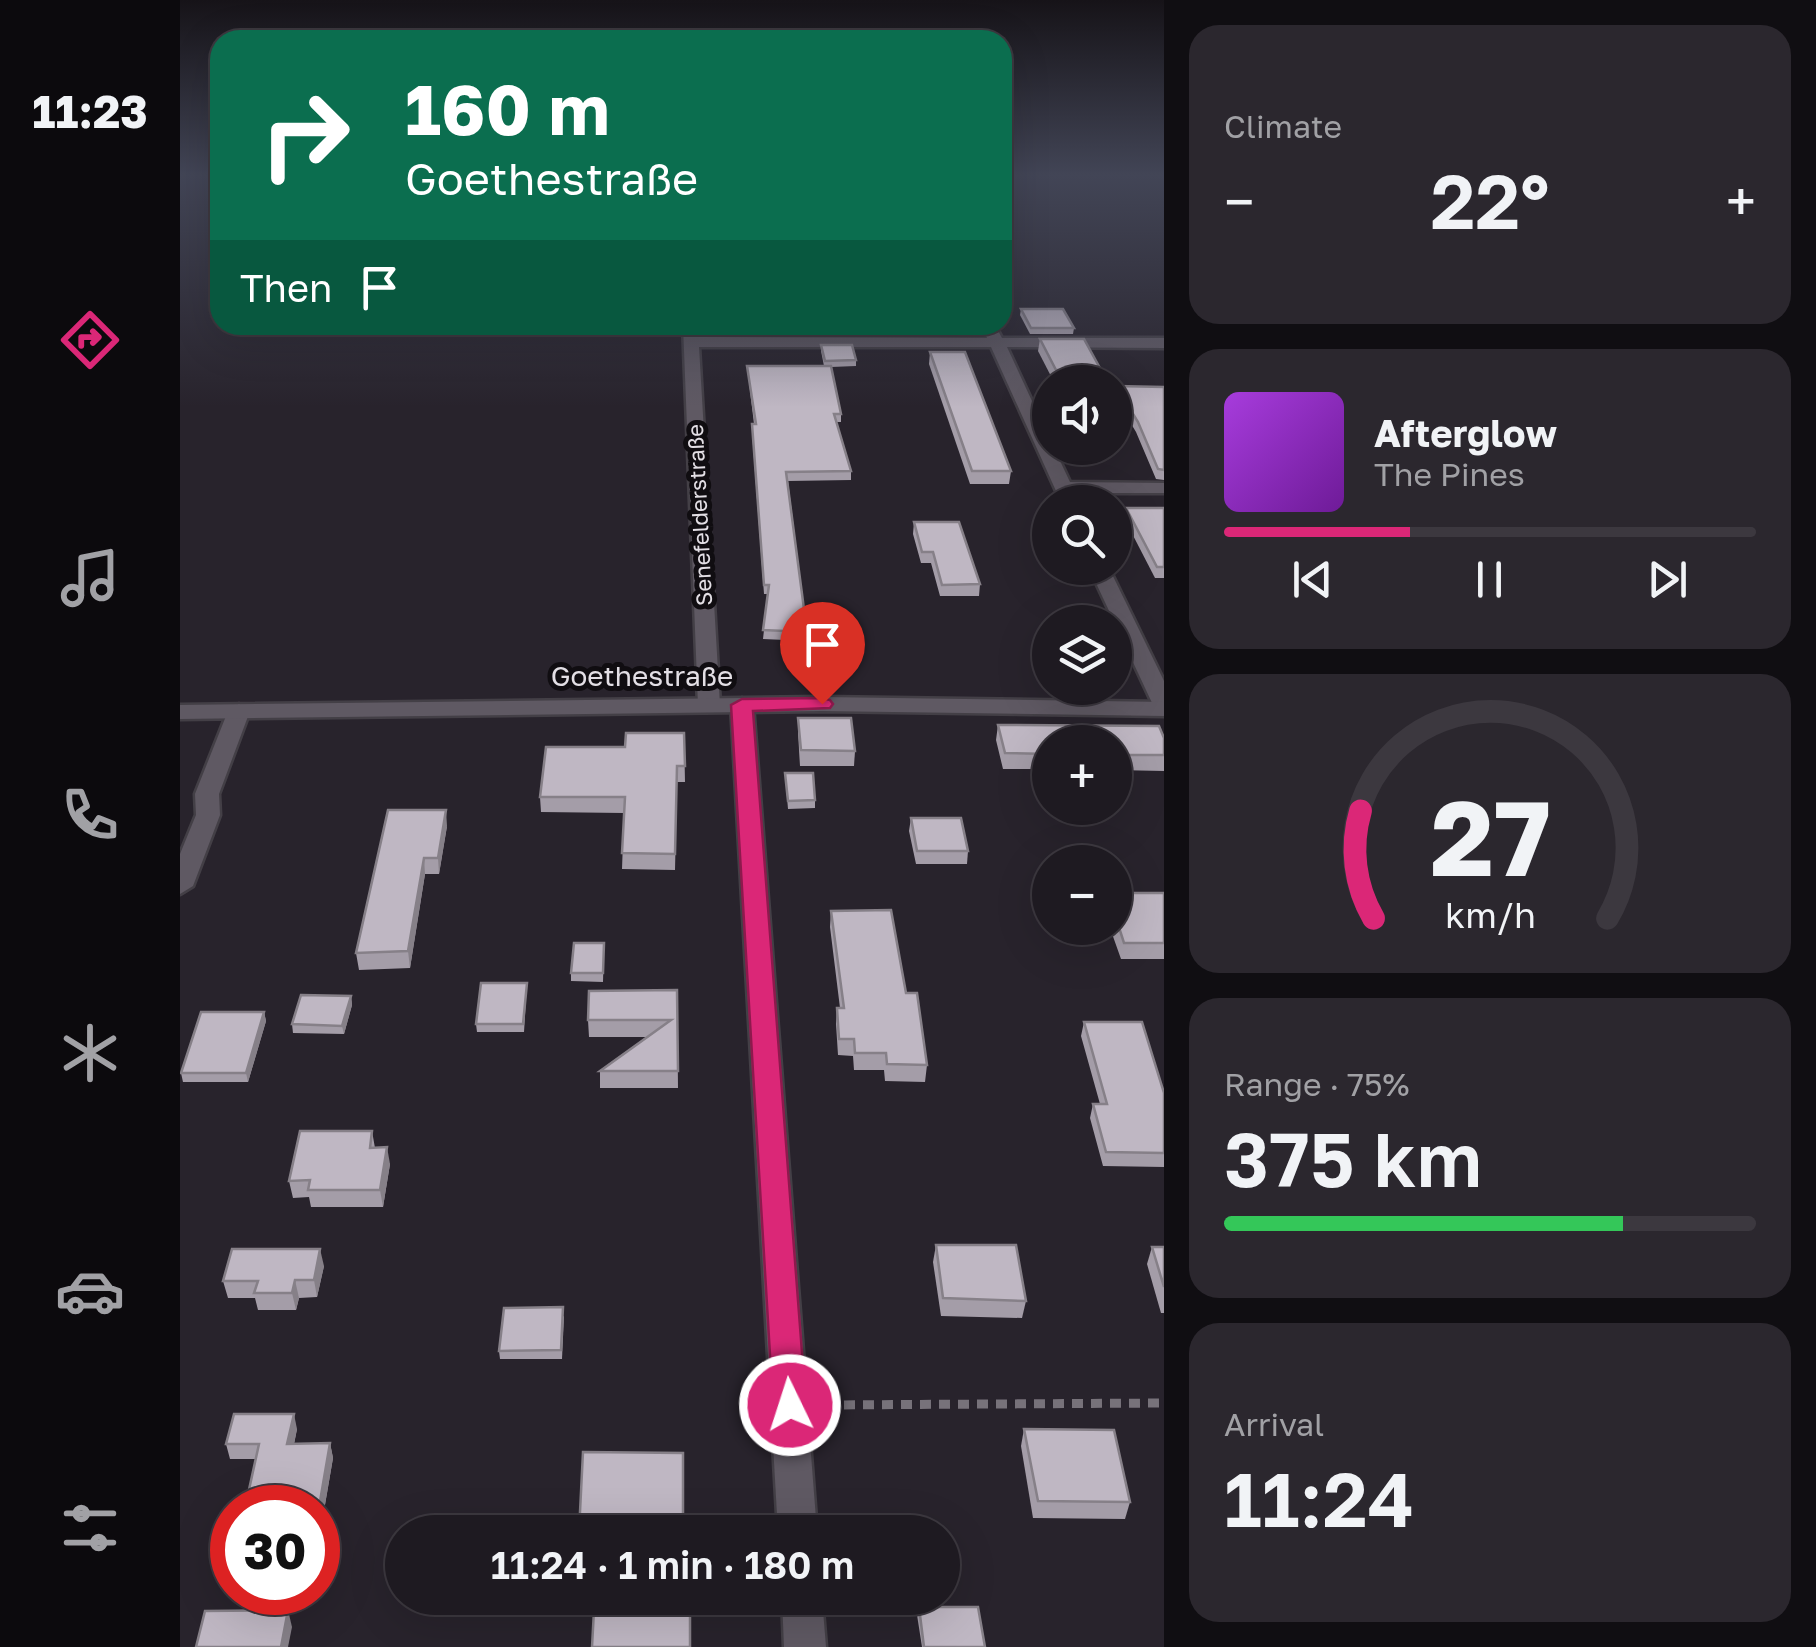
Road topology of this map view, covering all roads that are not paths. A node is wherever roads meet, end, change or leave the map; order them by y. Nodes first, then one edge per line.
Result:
1 (1012, 334) edge
2 (690, 335) edge
3 (994, 335) edge
4 (1164, 343) edge
5 (1061, 485) edge
6 (1164, 488) edge
7 (1132, 490) edge
8 (1107, 585) edge
9 (709, 705) junction
10 (742, 705) junction
11 (1164, 707) edge
12 (238, 711) junction
13 (180, 712) edge
14 (180, 886) edge
15 (797, 1515) edge
16 (803, 1615) edge
17 (806, 1647) edge

1 - 4 street
2 - 9 street, Senefelderstraße
3 - 5 street
6 - 7 street
8 - 11 street
9 - 10 street, Goethestraße
9 - 12 street, Goethestraße
10 - 11 street, Goethestraße
10 - 15 street
12 - 13 street, Goethestraße
12 - 14 street
16 - 17 street

